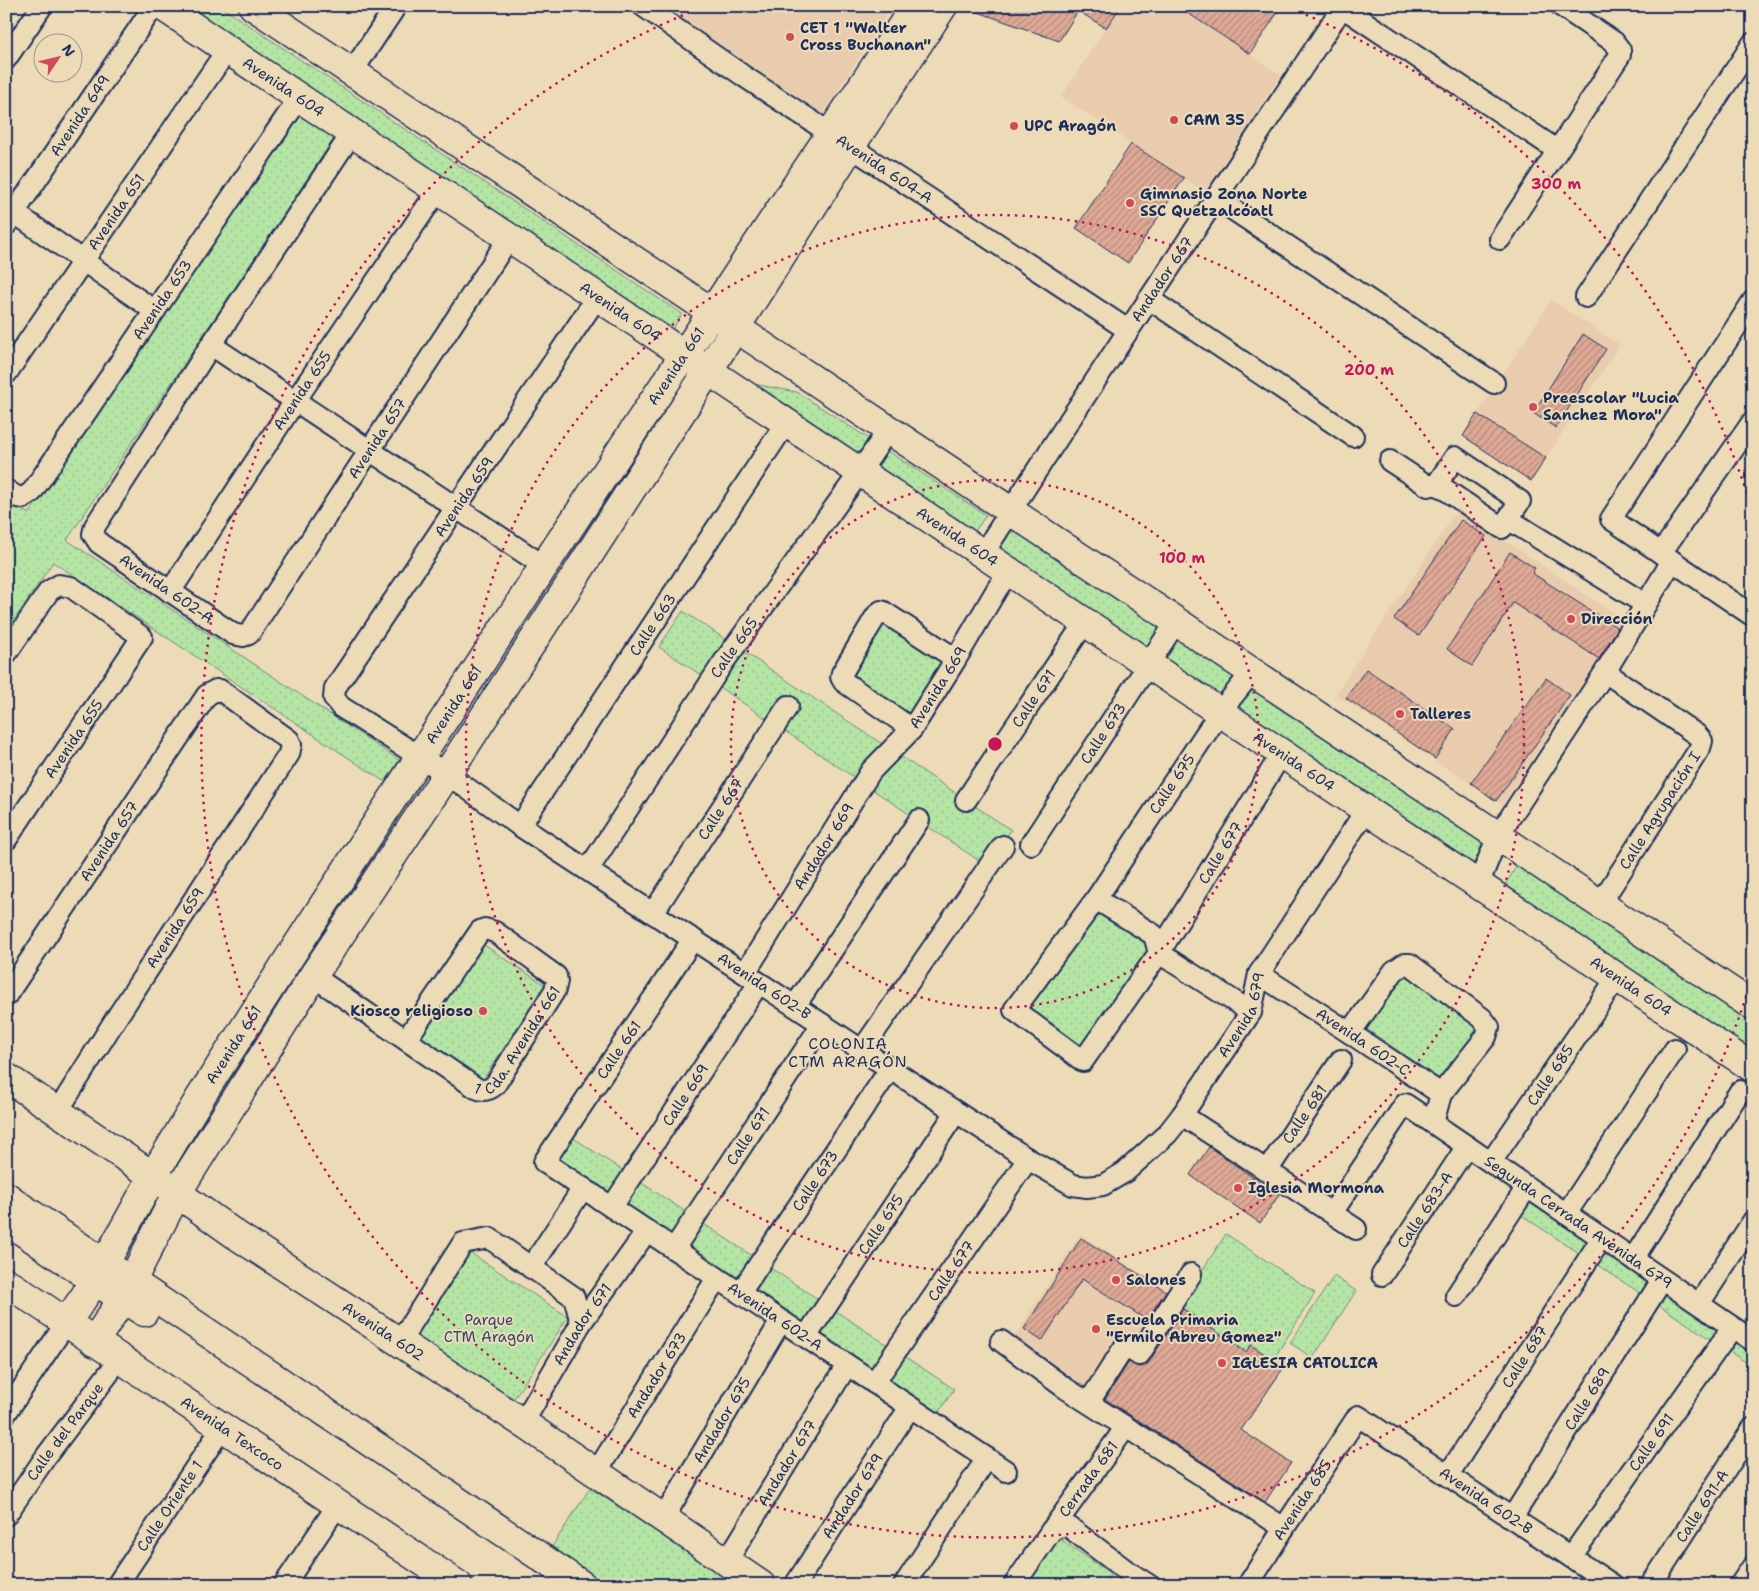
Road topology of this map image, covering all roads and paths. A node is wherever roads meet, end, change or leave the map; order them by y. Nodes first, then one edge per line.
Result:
1 (42, 6) edge
2 (154, 6) edge
3 (162, 6) edge
4 (253, 6) edge
5 (396, 6) edge
6 (643, 6) edge
7 (915, 6) edge
8 (943, 6) edge
9 (1343, 6) edge
10 (1561, 6) edge
11 (1753, 43) edge
12 (227, 50) junction
13 (6, 60) edge
14 (352, 72) junction
15 (885, 74) junction
16 (299, 98) junction
17 (352, 134) junction
18 (841, 139) junction
19 (1557, 150) junction
20 (438, 190) junction
21 (1217, 199) junction
22 (9, 215) edge
23 (509, 238) junction
24 (1500, 239) dead end
25 (84, 260) junction
26 (597, 297) junction
27 (1586, 297) dead end
28 (1149, 299) junction
29 (1753, 301) edge
30 (155, 311) junction
31 (712, 312) junction
32 (736, 328) junction
33 (1128, 330) junction
34 (211, 345) junction
35 (684, 354) junction
36 (708, 371) junction
37 (6, 374) edge
38 (1494, 384) dead end
39 (295, 401) junction
40 (1753, 421) edge
41 (786, 423) junction
42 (888, 430) junction
43 (1353, 436) dead end
44 (369, 450) junction
45 (1390, 461) dead end
46 (860, 472) junction
47 (1437, 484) junction
48 (15, 494) edge
49 (456, 508) junction
50 (1011, 511) junction
51 (1508, 519) junction
52 (983, 554) junction
53 (1666, 557) junction
54 (544, 566) junction
55 (1009, 572) junction
56 (170, 592) junction
57 (1645, 604) junction
58 (1753, 616) edge
59 (1085, 622) junction
60 (1176, 622) junction
61 (243, 636) joint
62 (6, 654) edge
63 (956, 659) junction
64 (1148, 665) junction
65 (1252, 672) junction
66 (1605, 672) junction
67 (788, 706) dead end
68 (1220, 712) junction
69 (912, 729) junction
70 (291, 744) joint
71 (1282, 754) junction
72 (420, 757) junction
73 (447, 774) junction
74 (966, 800) dead end
75 (1366, 810) junction
76 (919, 820) dead end
77 (520, 826) junction
78 (1498, 836) junction
79 (6, 840) edge
80 (1031, 844) dead end
81 (1003, 846) dead end
82 (588, 870) junction
83 (1478, 885) junction
84 (1096, 900) junction
85 (1600, 904) junction
86 (653, 913) junction
87 (693, 939) junction
88 (1159, 953) junction
89 (1259, 974) junction
90 (313, 976) junction
91 (752, 978) junction
92 (1610, 988) dead end
93 (6, 996) edge
94 (1751, 1002) edge
95 (795, 1006) junction
96 (1251, 1012) junction
97 (822, 1024) junction
98 (1350, 1033) junction
99 (406, 1040) junction
100 (1675, 1049) dead end
101 (862, 1050) junction
102 (1341, 1060) dead end
103 (890, 1068) junction
104 (6, 1076) edge
105 (1747, 1080) edge
106 (1441, 1094) junction
107 (58, 1112) junction
108 (956, 1112) junction
109 (1182, 1115) junction
110 (1433, 1123) junction
111 (1467, 1146) junction
112 (1028, 1159) junction
113 (544, 1162) joint
114 (1491, 1162) junction
115 (1267, 1171) junction
116 (153, 1176) junction
117 (1087, 1187) joint
118 (1527, 1187) junction
119 (583, 1188) junction
120 (178, 1194) junction
121 (6, 1196) edge
122 (612, 1208) junction
123 (1332, 1213) junction
124 (1566, 1214) junction
125 (6, 1220) edge
126 (1753, 1221) edge
127 (1356, 1229) dead end
128 (648, 1231) junction
129 (1602, 1238) junction
130 (674, 1249) junction
131 (1633, 1259) junction
132 (531, 1268) junction
133 (99, 1272) junction
134 (1191, 1274) dead end
135 (1382, 1275) dead end
136 (717, 1278) junction
137 (1662, 1280) junction
138 (6, 1282) edge
139 (127, 1289) junction
140 (740, 1293) junction
141 (1456, 1296) dead end
142 (1699, 1304) junction
143 (781, 1321) junction
144 (66, 1323) junction
145 (581, 1323) junction
146 (1732, 1328) junction
147 (806, 1337) junction
148 (1752, 1340) edge
149 (1001, 1341) dead end
150 (94, 1342) junction
151 (399, 1343) junction
152 (847, 1365) junction
153 (109, 1373) dead end
154 (874, 1383) junction
155 (1089, 1402) junction
156 (910, 1407) junction
157 (6, 1413) edge
158 (1358, 1416) joint
159 (523, 1423) junction
160 (1126, 1427) junction
161 (222, 1428) junction
162 (1753, 1428) edge
163 (987, 1458) junction
164 (1006, 1471) dead end
165 (596, 1473) junction
166 (1448, 1476) junction
167 (339, 1503) junction
168 (6, 1515) edge
169 (1512, 1518) junction
170 (663, 1519) junction
171 (1284, 1528) junction
172 (1060, 1529) junction
173 (1571, 1557) junction
174 (727, 1561) junction
175 (1753, 1566) edge
176 (1123, 1578) edge
177 (1589, 1578) edge
178 (455, 1584) edge
179 (117, 1585) edge
180 (284, 1585) edge
181 (551, 1585) edge
182 (582, 1585) edge
183 (761, 1585) edge
184 (795, 1585) edge
185 (904, 1585) edge
186 (1014, 1585) edge
187 (1149, 1585) edge
188 (1248, 1585) edge
189 (1613, 1585) edge
190 (1651, 1585) edge
191 (1740, 1585) edge

1 - 13 street
2 - 22 street, Avenida 649
3 - 12 street, Avenida 604
4 - 14 street
5 - 14 street
6 - 18 street, Avenida 604-A
7 - 15 street, Avenida 661
8 - 15 street, Avenida 661
9 - 19 street
9 - 21 street, Andador 667
10 - 19 street
11 - 27 street
12 - 16 street, Avenida 604
12 - 25 street, Avenida 651
14 - 31 street
15 - 18 street, Avenida 661
16 - 17 street, Avenida 604
16 - 30 street, Avenida 653
17 - 20 street, Avenida 604
17 - 34 street
18 - 31 street, Avenida 661
18 - 32 street, Avenida 661
18 - 33 street, Avenida 604-A
19 - 24 street
20 - 23 street, Avenida 604
20 - 39 street, Avenida 655
21 - 28 street, Andador 667
21 - 38 street
22 - 25 street
23 - 26 street, Avenida 604
23 - 44 street, Avenida 657
25 - 30 street
25 - 37 street, Avenida 651
26 - 35 street, Avenida 604
26 - 49 street, Avenida 659
28 - 33 street, Andador 667
28 - 43 street
29 - 53 street
30 - 48 street, Avenida 653
31 - 32 street
31 - 35 street, Avenida 661
32 - 36 street, Avenida 661
32 - 42 street
33 - 50 street, Andador 667
34 - 39 street
34 - 56 street, Avenida 602-A
35 - 36 street, Avenida 604
35 - 54 street, Avenida 661
36 - 41 street, Avenida 604
36 - 73 street, Avenida 661
39 - 44 street
39 - 56 street, Avenida 655
40 - 53 street
41 - 46 street, Avenida 604
41 - 77 street, Calle 663
42 - 46 street, Calle 665
42 - 50 street
44 - 49 street
44 - 61 street, Avenida 657
45 - 47 street
46 - 52 street, Avenida 604
46 - 82 street, Calle 665
47 - 51 street
47 - 51 street
49 - 54 street
49 - 72 street, Avenida 659
50 - 52 street, Andador 667
50 - 60 street
51 - 57 street
52 - 55 street, Avenida 604
53 - 57 street
53 - 58 street
54 - 72 street, Avenida 661
55 - 59 street, Avenida 604
55 - 63 street, Avenida 669
56 - 61 street, Avenida 602-A
57 - 66 street
59 - 64 street, Avenida 604
59 - 74 street, Calle 671
60 - 64 street, Calle 673
60 - 65 street
62 - 79 street, Avenida 655
63 - 69 street, Avenida 669
63 - 69 street, Avenida 669
64 - 68 street, Avenida 604
64 - 80 street, Calle 673
65 - 68 street, Calle 675
65 - 78 street
66 - 78 street
66 - 85 street, Calle Agrupación I
67 - 86 street, Calle 667
68 - 71 street, Avenida 604
68 - 84 street, Calle 675
69 - 91 street, Andador 669
70 - 93 street, Avenida 657
70 - 107 street, Avenida 659
71 - 75 street, Avenida 604
71 - 88 street, Calle 677
72 - 73 street
72 - 116 street, Avenida 661
73 - 77 street, Avenida 602-B
73 - 90 street, Avenida 661
75 - 83 street, Avenida 604
75 - 89 street, Avenida 679
76 - 95 street
77 - 82 street, Avenida 602-B
78 - 83 street
78 - 85 street
81 - 101 street
82 - 86 street, Avenida 602-B
83 - 105 street, Avenida 604
84 - 88 street
84 - 88 street, Calle 675
85 - 94 street
86 - 87 street, Avenida 602-B
87 - 91 street, Avenida 602-B
87 - 113 street, Calle 661
88 - 96 street
89 - 96 street, Avenida 679
89 - 98 street, Avenida 602-C
90 - 99 street
90 - 120 street, Avenida 661
91 - 95 street, Avenida 602-B
91 - 122 street, Calle 669
92 - 114 street, Calle 685
95 - 97 street, Avenida 602-B
96 - 109 street, Avenida 679
97 - 101 street, Avenida 602-B
97 - 130 street, Calle 671
98 - 106 street, Avenida 602-C
98 - 106 street
99 - 99 street, 1 Cda. Avenida 661
100 - 124 street
101 - 103 street, Avenida 602-B
102 - 115 street, Calle 681
103 - 108 street, Avenida 602-B
103 - 140 street, Calle 673
104 - 107 street, Avenida 602
105 - 131 street
106 - 110 street
107 - 116 street, Avenida 602
108 - 112 street, Avenida 602-B
108 - 147 street, Calle 675
109 - 115 street
109 - 117 street, Avenida 679
110 - 111 street, Segunda Cerrada Avenida 679
110 - 123 street, Segunda Cerrada Avenida 679
111 - 114 street, Segunda Cerrada Avenida 679
111 - 135 street, Calle 683-A
112 - 117 street, Avenida 602-B
112 - 154 street, Calle 677
113 - 119 street, Avenida 602-A
114 - 118 street, Segunda Cerrada Avenida 679
115 - 123 street
116 - 120 street, Avenida 602
116 - 133 street, Avenida 661
118 - 124 street, Segunda Cerrada Avenida 679
118 - 141 street
119 - 122 street, Avenida 602-A
119 - 132 street
120 - 139 street, Avenida 661
120 - 151 street, Avenida 602
121 - 133 street
122 - 128 street, Avenida 602-A
123 - 127 street
124 - 129 street, Segunda Cerrada Avenida 679
125 - 133 street
126 - 142 street
128 - 130 street, Avenida 602-A
128 - 145 street, Andador 671
129 - 131 street, Segunda Cerrada Avenida 679
129 - 166 street, Calle 687
130 - 136 street, Avenida 602-A
131 - 137 street, Segunda Cerrada Avenida 679
132 - 145 street
132 - 151 street
133 - 139 street
133 - 144 street, Avenida 661
134 - 155 street
136 - 140 street, Avenida 602-A
136 - 165 street, Andador 673
137 - 142 street, Segunda Cerrada Avenida 679
137 - 169 street, Calle 689
138 - 144 street, Avenida Texcoco
139 - 150 street, Avenida 661
139 - 181 street
139 - 182 street
140 - 143 street, Avenida 602-A
142 - 146 street, Segunda Cerrada Avenida 679
143 - 147 street, Avenida 602-A
143 - 170 street, Andador 675
144 - 150 street, Avenida Texcoco
144 - 157 street, Avenida 661
145 - 159 street, Andador 671
146 - 148 street, Segunda Cerrada Avenida 679
146 - 173 street, Calle 691
147 - 152 street, Avenida 602-A
149 - 155 street
150 - 161 street, Avenida Texcoco
151 - 159 street, Avenida 602
152 - 154 street, Avenida 602-A
152 - 174 street, Andador 677
153 - 168 street, Calle del Parque
154 - 156 street, Avenida 602-A
155 - 160 street
156 - 163 street, Avenida 602-A
156 - 184 street, Andador 679
158 - 166 street, Avenida 602-B
158 - 171 street, Avenida 685
159 - 165 street, Avenida 602
160 - 171 street
160 - 172 street, Cerrada 681
161 - 167 street, Avenida Texcoco
161 - 179 street, Calle Oriente 1
162 - 190 street, Calle 691-A
163 - 164 street, Avenida 602-A
163 - 185 street
165 - 170 street, Avenida 602
166 - 169 street, Avenida 602-B
167 - 178 street, Avenida Texcoco
167 - 180 street
169 - 173 street, Avenida 602-B
170 - 174 street, Avenida 602
171 - 188 street, Avenida 685
172 - 176 street
172 - 186 street, Cerrada 681
173 - 177 street, Avenida 602-B
174 - 183 street, Avenida 602
175 - 191 street
176 - 187 street
177 - 189 street, Avenida 602-B

